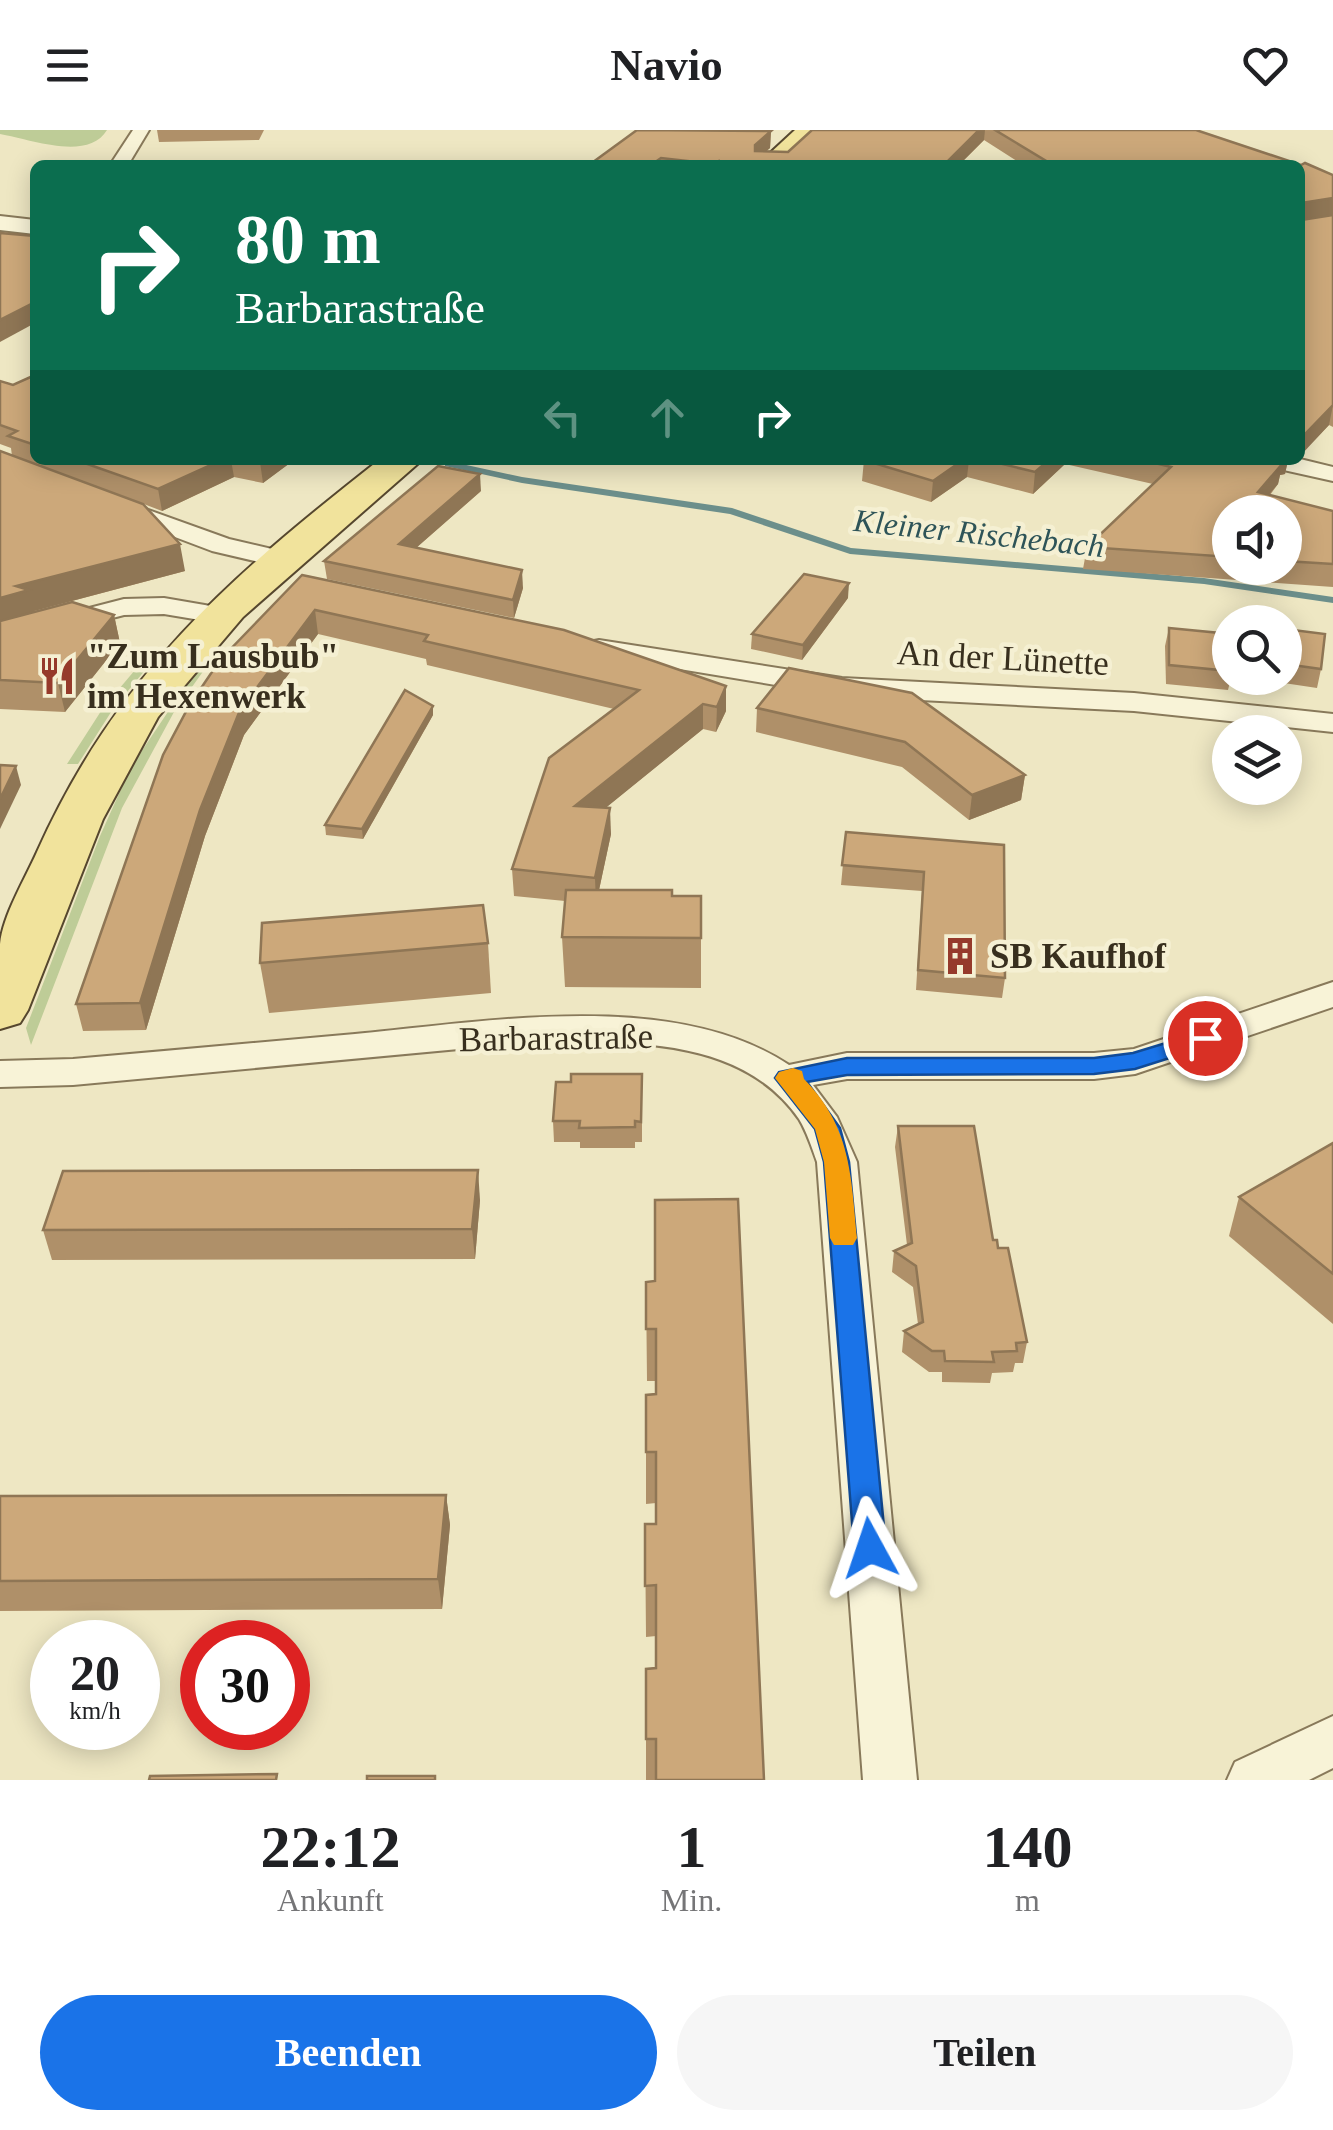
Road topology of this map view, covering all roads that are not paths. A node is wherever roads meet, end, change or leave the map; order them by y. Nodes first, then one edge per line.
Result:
1 (142, 130) edge
2 (811, 130) edge
3 (122, 160) edge
4 (777, 160) edge
5 (0, 223) edge
6 (30, 226) edge
7 (397, 465) edge
8 (1292, 465) edge
9 (1333, 474) edge
10 (90, 496) edge
11 (278, 573) junction
12 (218, 614) junction
13 (0, 640) edge
14 (574, 643) edge
15 (1333, 723) edge
16 (1333, 994) edge
17 (0, 1010) edge
18 (0, 1074) edge
19 (787, 1078) junction
20 (1333, 1741) edge
21 (890, 1780) edge
22 (1254, 1780) edge

1 - 3 street
2 - 4 main road
5 - 6 street
7 - 11 main road
8 - 9 street
10 - 11 street
11 - 12 main road
12 - 13 street
12 - 17 main road
14 - 15 street, An der Lünette
16 - 19 street
18 - 19 street, Barbarastraße
19 - 21 street
20 - 22 street

